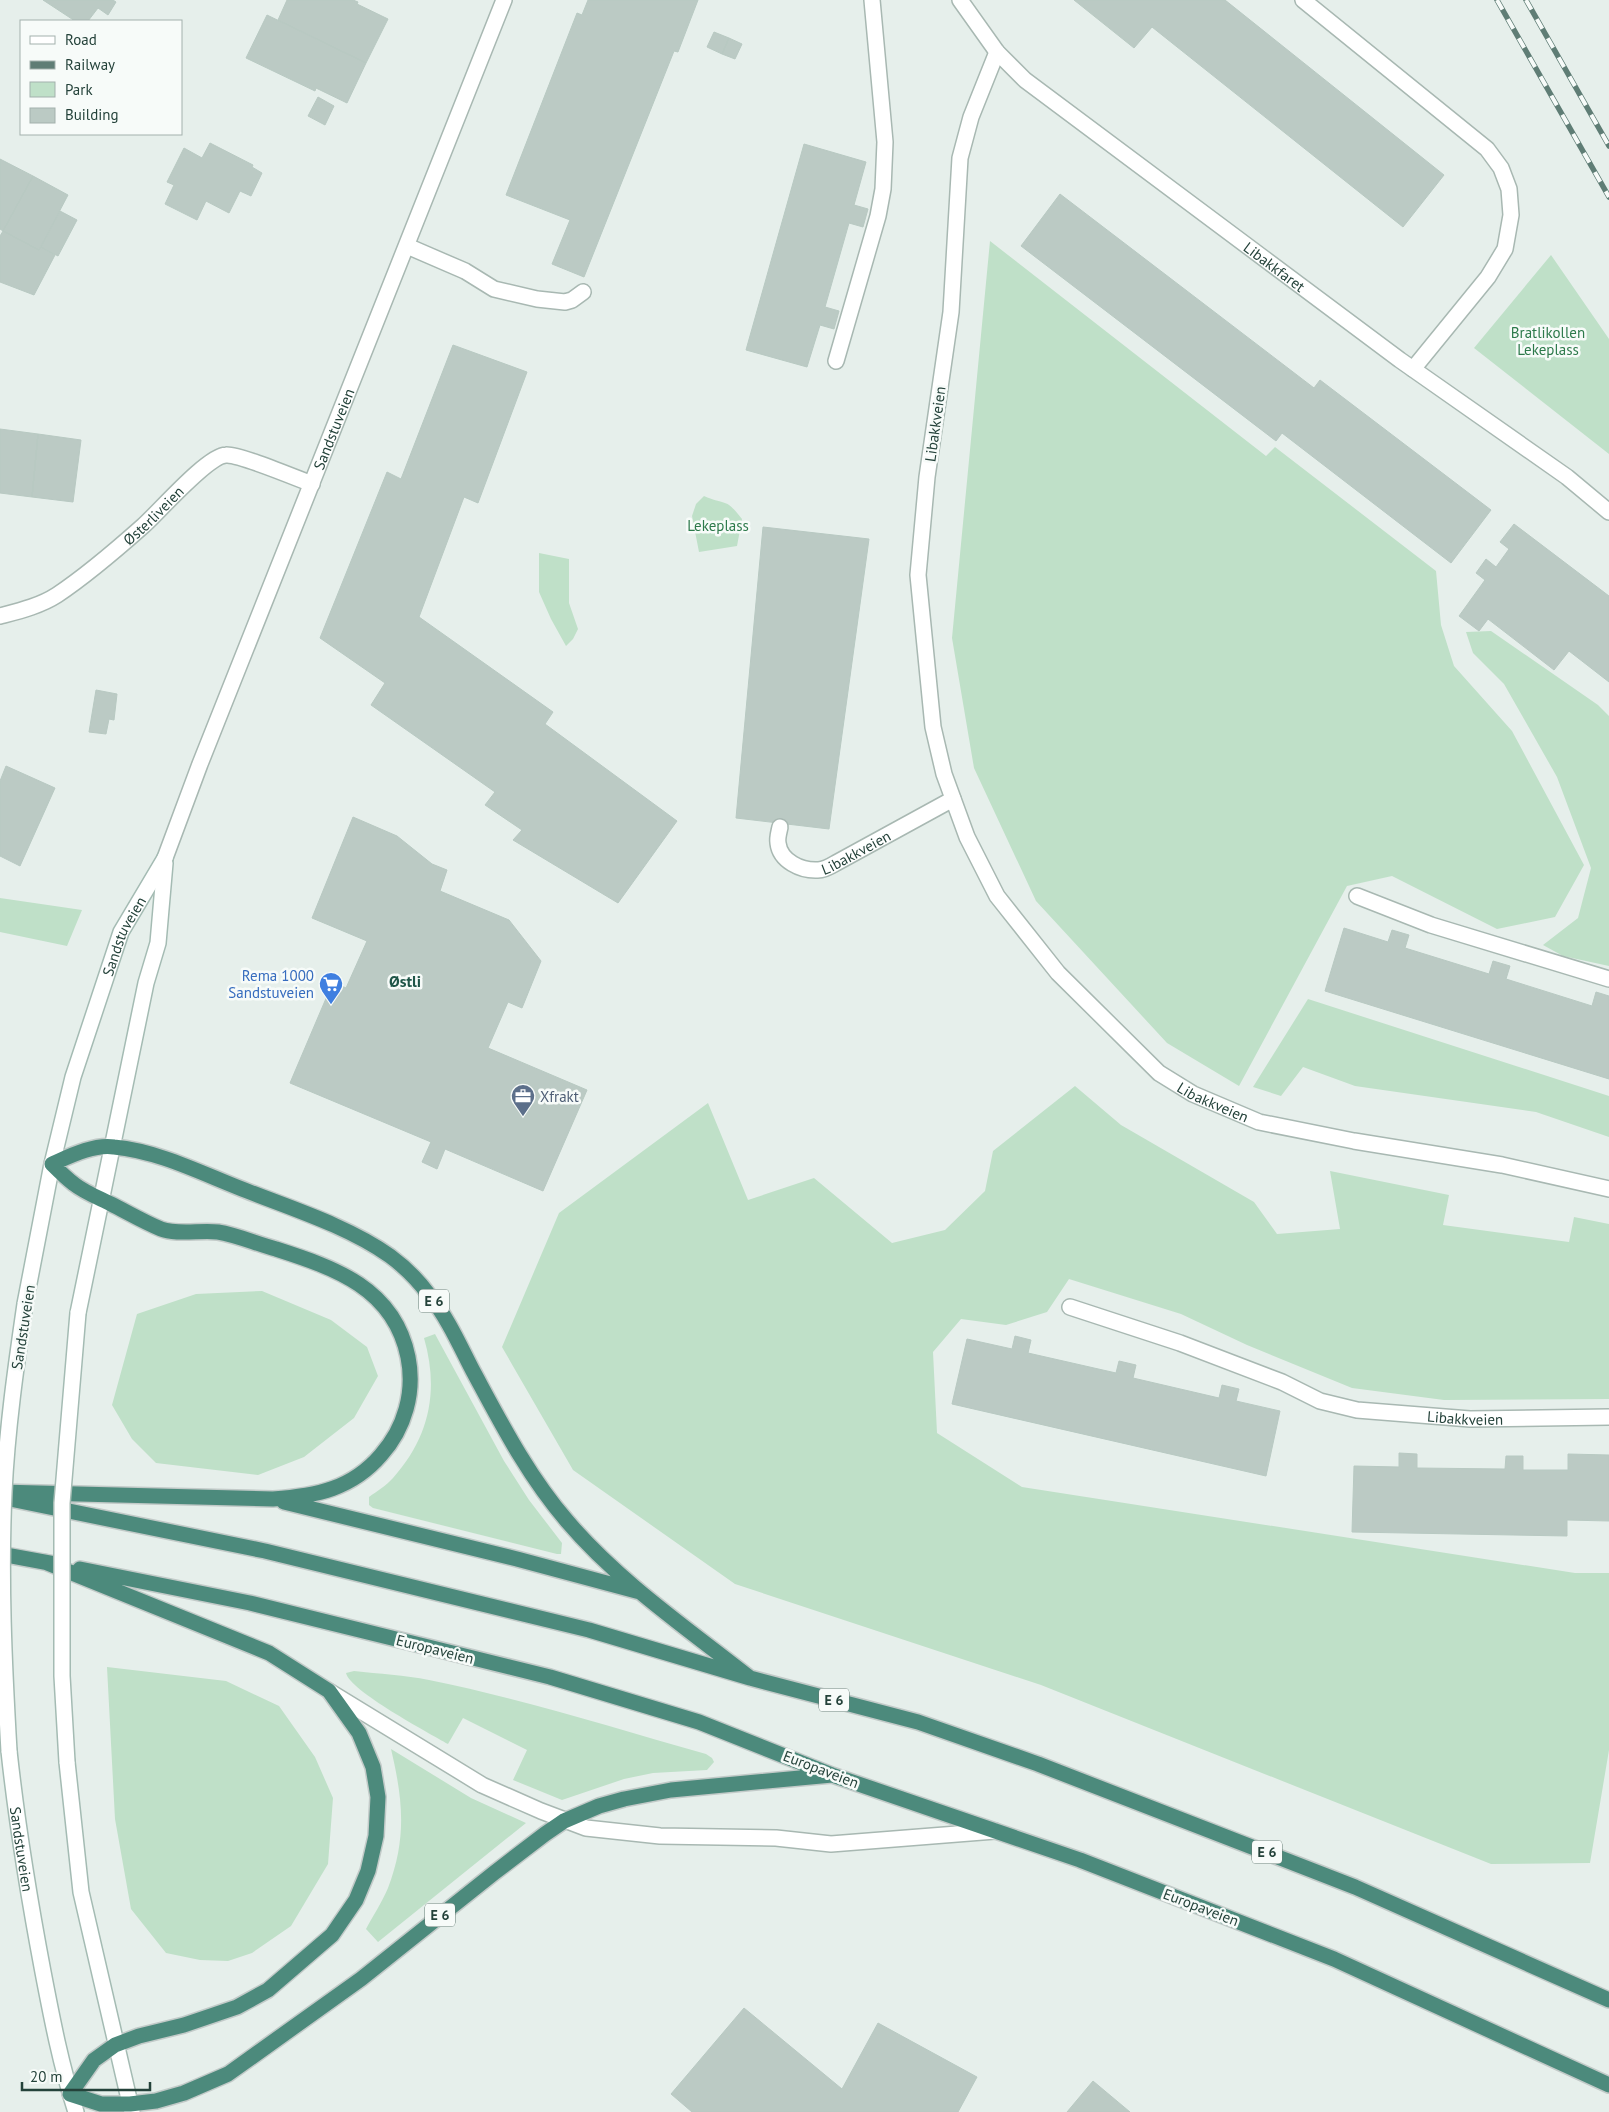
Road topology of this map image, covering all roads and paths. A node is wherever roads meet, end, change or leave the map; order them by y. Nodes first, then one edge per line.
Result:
1 (504, 0) edge
2 (872, 0) edge
3 (960, 0) edge
4 (1303, 0) edge
5 (997, 52) junction
6 (407, 246) junction
7 (583, 292) dead end
8 (836, 361) dead end
9 (1413, 369) junction
10 (312, 484) junction
11 (1609, 512) edge
12 (0, 616) edge
13 (953, 799) junction
14 (780, 827) dead end
15 (165, 858) junction
16 (1357, 896) dead end
17 (1609, 979) edge
18 (112, 1146) junction
19 (52, 1164) junction
20 (1609, 1189) edge
21 (100, 1198) junction
22 (1070, 1307) dead end
23 (1609, 1417) edge
24 (0, 1492) edge
25 (0, 1498) edge
26 (273, 1499) junction
27 (0, 1554) edge
28 (45, 1562) junction
29 (644, 1593) junction
30 (750, 1678) junction
31 (329, 1691) junction
32 (832, 1775) junction
33 (564, 1821) junction
34 (996, 1831) junction
35 (1609, 2000) edge
36 (115, 2044) junction
37 (1609, 2085) edge
38 (70, 2094) junction
39 (131, 2108) edge
40 (76, 2112) edge

1 - 6 street, Sandstuveien
2 - 8 street
3 - 5 street, Libakkfaret
4 - 9 street
5 - 9 street, Libakkfaret
5 - 13 street, Libakkveien
6 - 7 street
6 - 10 street, Sandstuveien
9 - 11 street, Libakkfaret
10 - 12 street, Østerliveien
10 - 15 street, Sandstuveien
13 - 14 street, Libakkveien
13 - 20 street, Libakkveien
15 - 18 street, Sandstuveien
15 - 19 street, Sandstuveien
16 - 17 street
18 - 19 highway
18 - 21 street, Sandstuveien
18 - 29 highway, E 6
19 - 21 highway, E 6
19 - 38 street, Sandstuveien, bridge
21 - 26 highway, E 6
21 - 36 street, Sandstuveien, bridge
22 - 23 street, Libakkveien
24 - 26 highway, E 6
25 - 30 highway, E 6
26 - 29 highway, E 6
27 - 28 highway, Europaveien / E 6
28 - 31 highway, E 6
28 - 32 highway, Europaveien / E 6
29 - 30 highway, E 6
30 - 35 highway, E 6
31 - 33 street, E 6
31 - 36 highway, E 6
32 - 33 highway, E 6
32 - 34 highway, Europaveien / E 6
33 - 34 street, E 6
33 - 39 highway, E 6
34 - 37 highway, Europaveien / E 6
36 - 38 highway, E 6
36 - 39 street, Sandstuveien
38 - 39 highway, E 6
38 - 40 street, Sandstuveien

